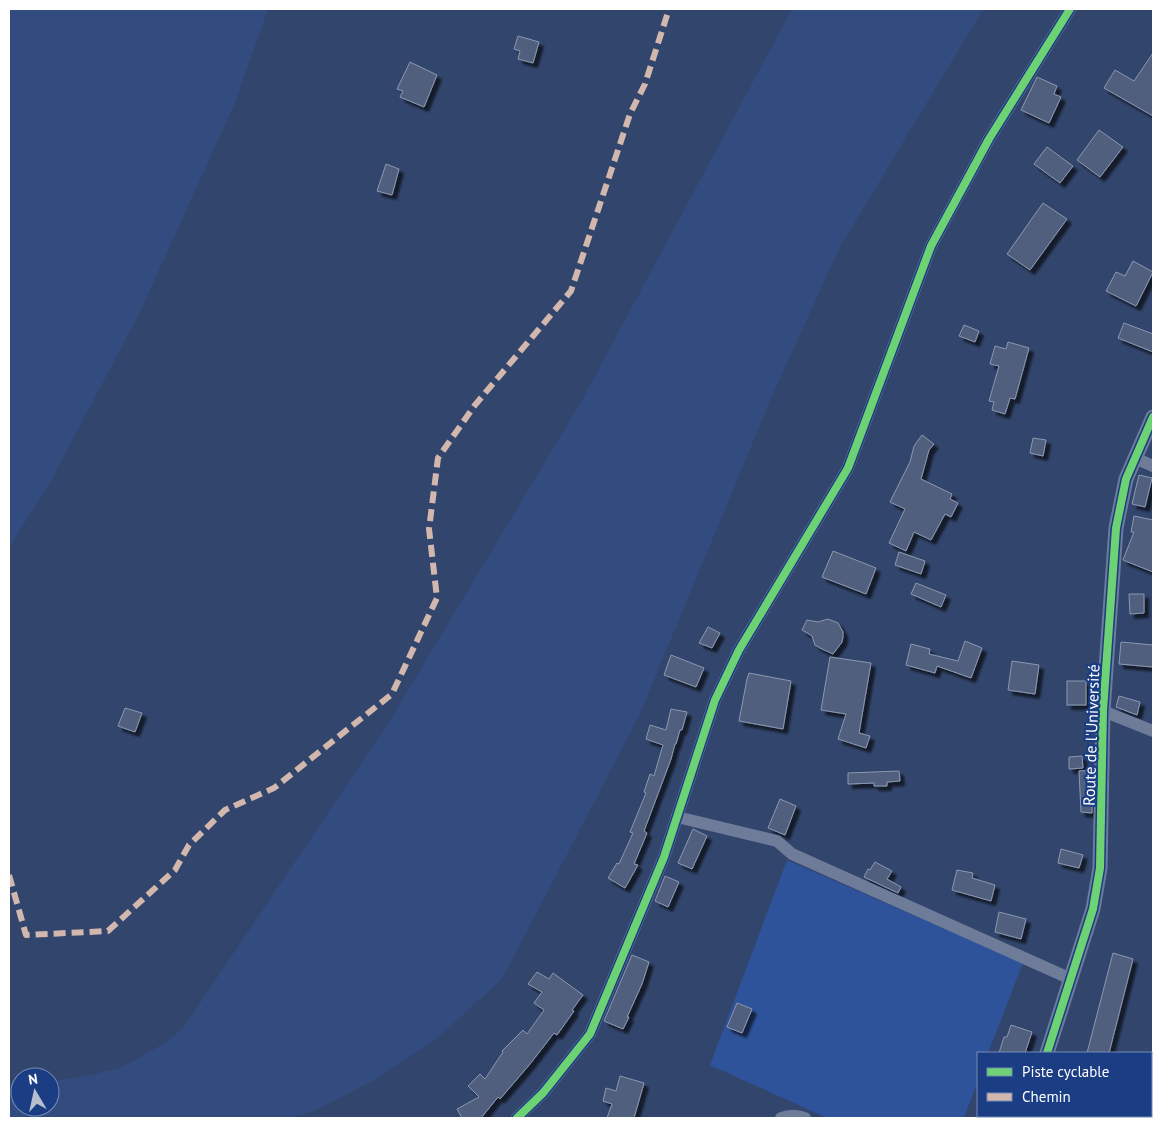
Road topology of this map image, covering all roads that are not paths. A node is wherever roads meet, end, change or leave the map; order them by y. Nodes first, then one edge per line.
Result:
1 (1070, 9) edge
2 (1153, 417) edge
3 (1135, 458) junction
4 (1153, 466) edge
5 (1104, 710) junction
6 (1153, 731) edge
7 (677, 817) junction
8 (1071, 979) junction
9 (1047, 1052) edge
10 (516, 1118) edge
11 (781, 1118) edge
12 (805, 1118) edge

1 - 7 street
2 - 3 street, Route de l'Université
3 - 4 street
3 - 5 street, Route de l'Université
5 - 6 street
5 - 8 street, Route de l'Université
7 - 8 street
7 - 10 street
8 - 9 street, Route de l'Université
11 - 12 street

